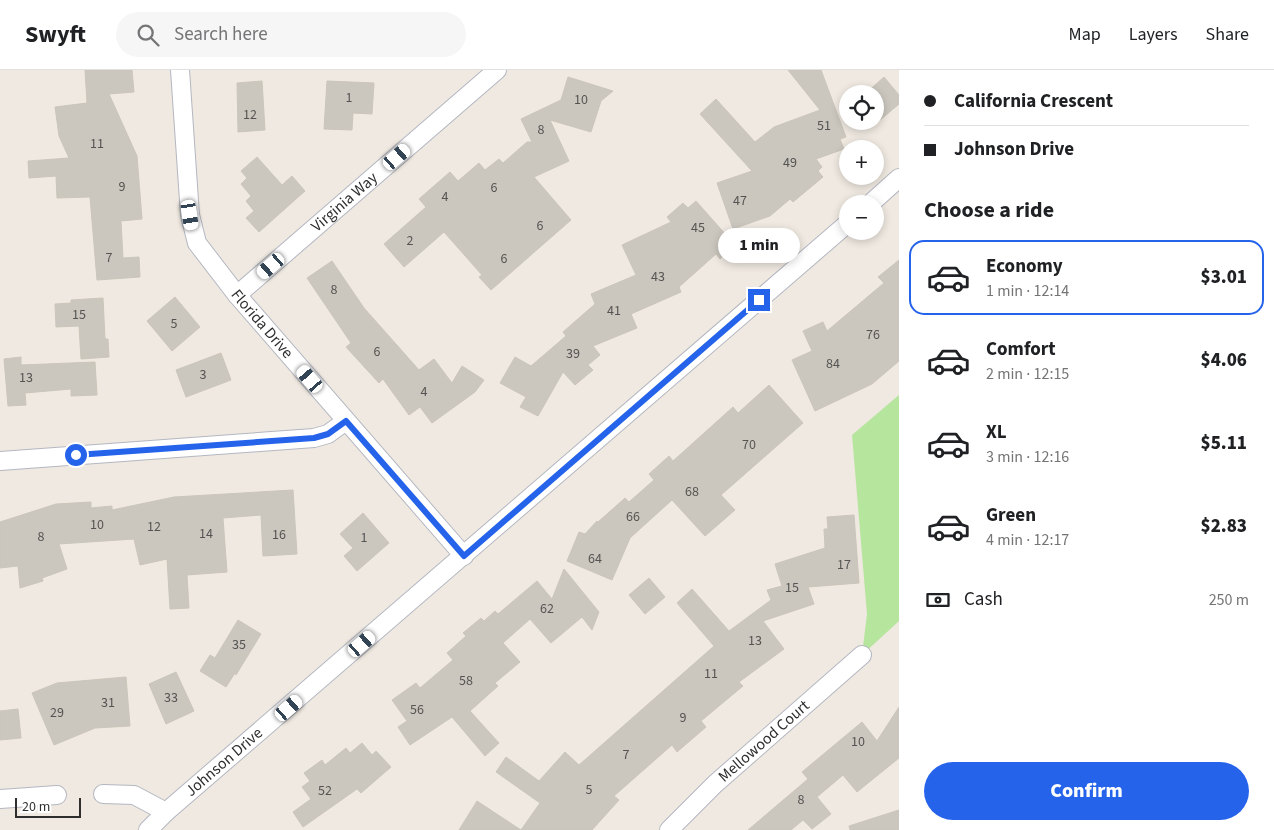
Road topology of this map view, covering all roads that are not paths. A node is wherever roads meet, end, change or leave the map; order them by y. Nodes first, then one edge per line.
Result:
1 (180, 70) edge
2 (497, 70) edge
3 (899, 178) edge
4 (880, 195) edge
5 (839, 231) edge
6 (237, 295) junction
7 (346, 421) junction
8 (0, 461) edge
9 (464, 556) junction
10 (862, 655) dead end
11 (103, 794) dead end
12 (57, 795) dead end
13 (0, 799) edge
14 (166, 812) junction
15 (148, 830) edge
16 (669, 830) edge

1 - 6 street, Florida Drive
2 - 6 street, Virginia Way
3 - 4 street
5 - 9 street, Johnson Drive
6 - 7 street, Florida Drive
7 - 8 street
7 - 9 street, Florida Drive
9 - 14 street, Johnson Drive
10 - 16 street, Mellowood Court
11 - 14 street
12 - 13 street
14 - 15 street, Johnson Drive

